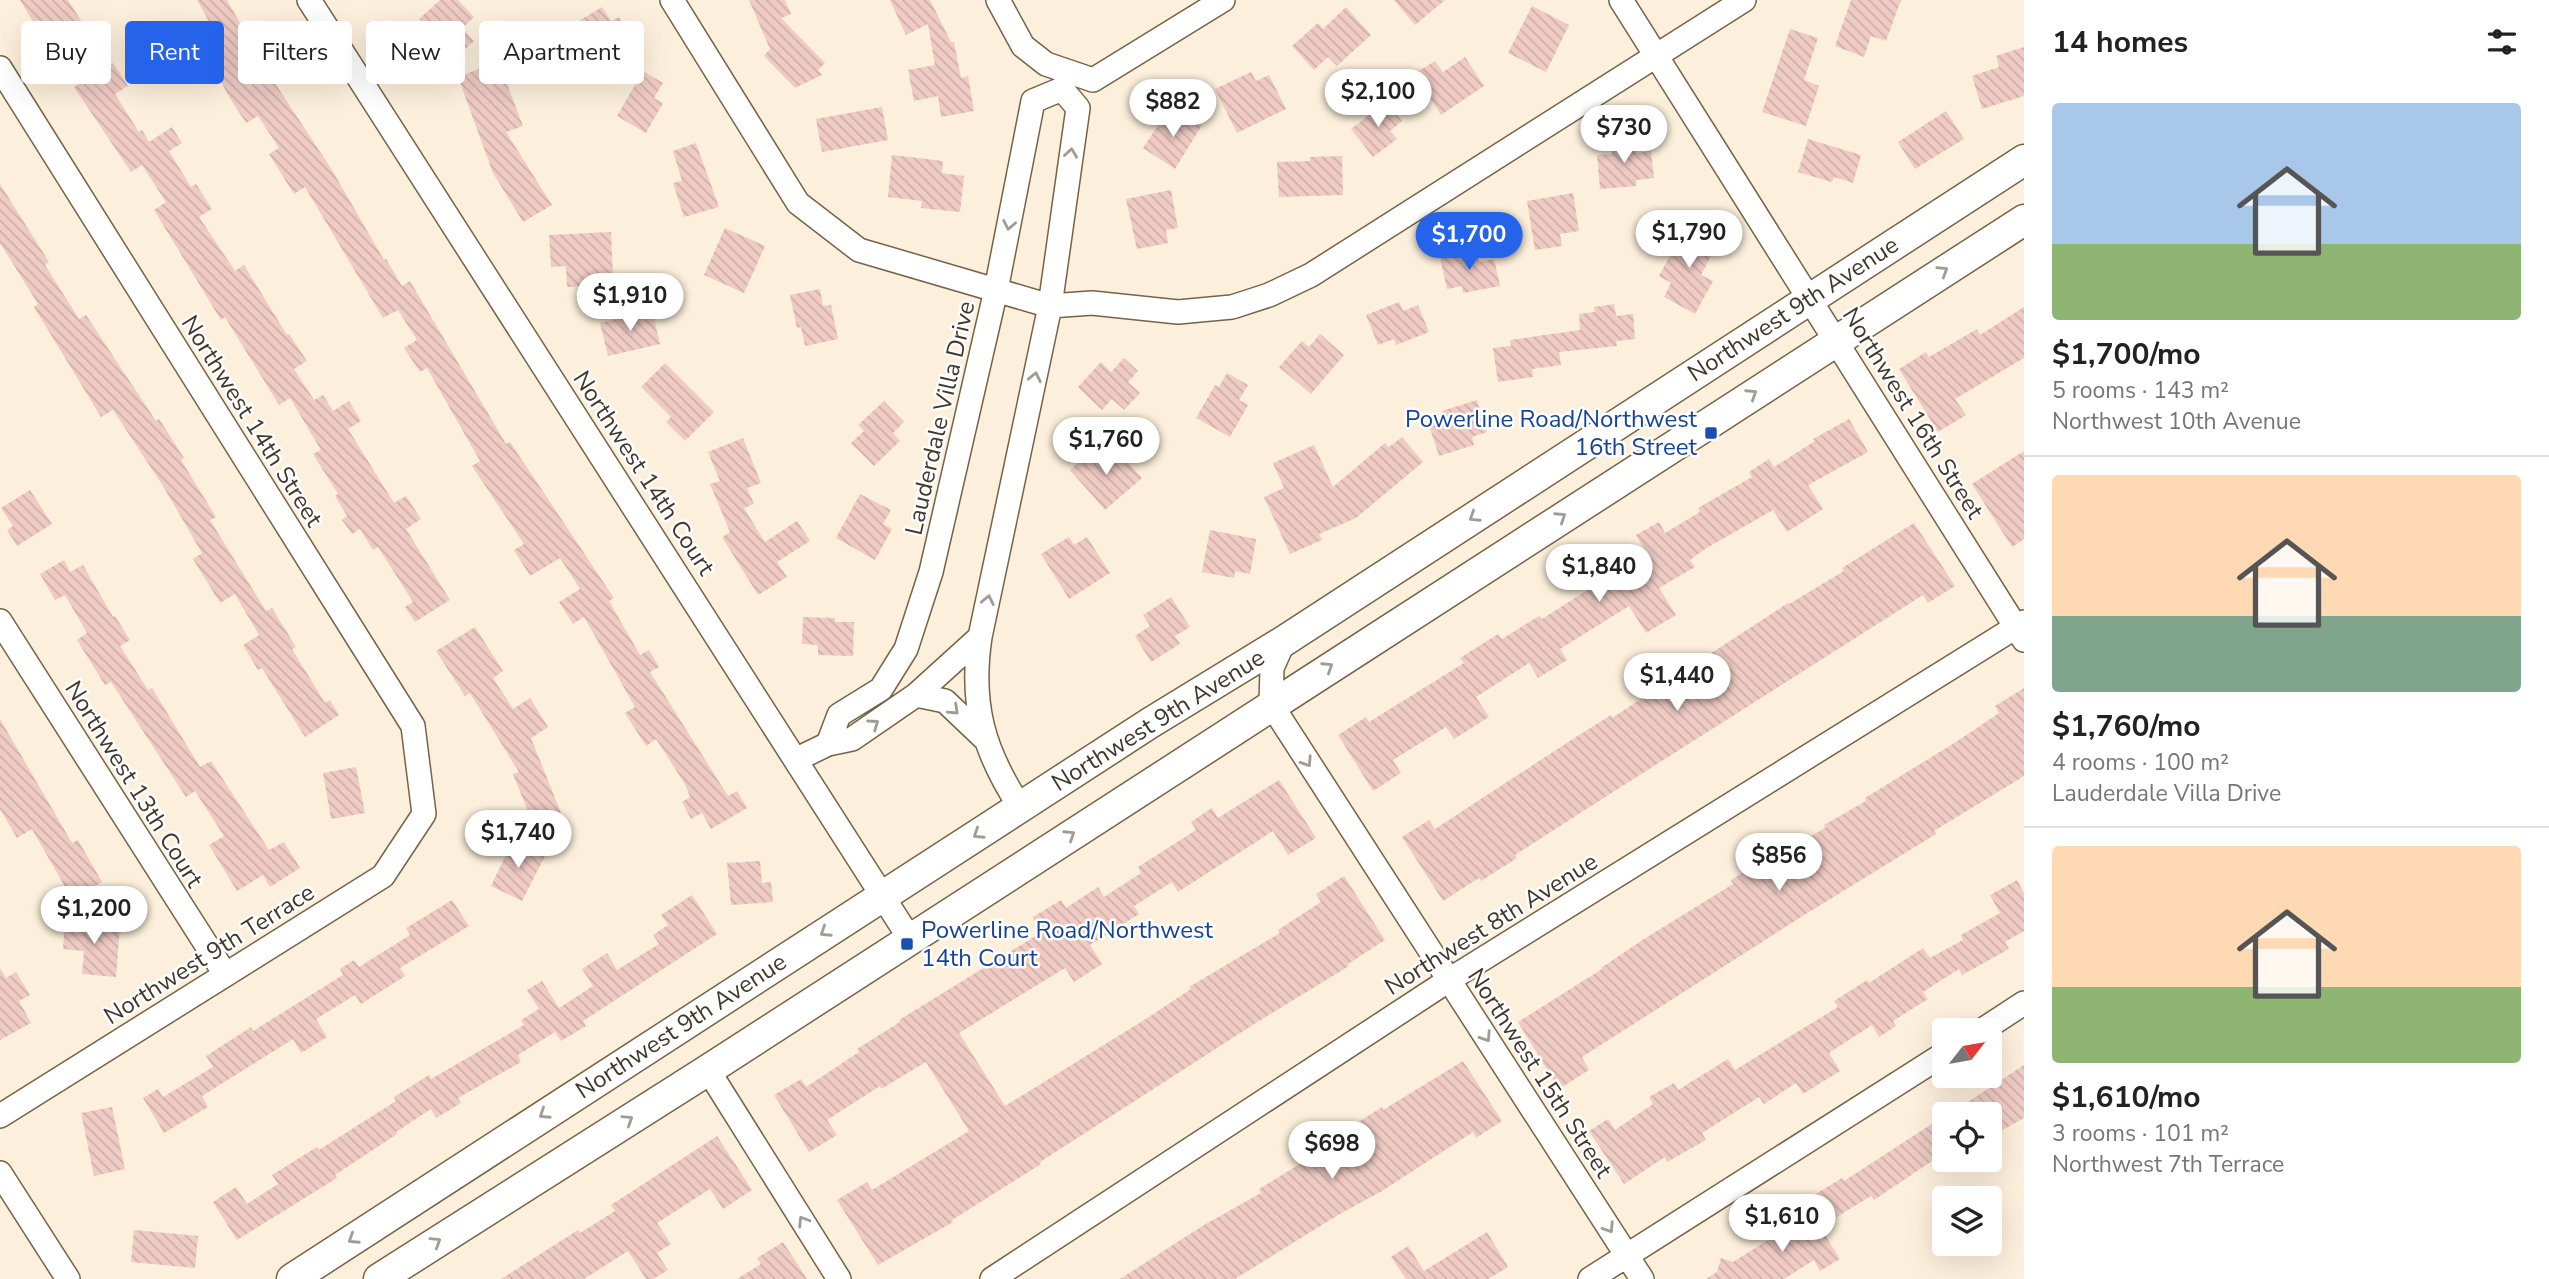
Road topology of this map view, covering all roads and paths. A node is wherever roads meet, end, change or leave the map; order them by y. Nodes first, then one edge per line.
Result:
1 (309, 0) edge
2 (672, 0) edge
3 (998, 0) edge
4 (1223, 0) edge
5 (1621, 0) edge
6 (1744, 0) edge
7 (1656, 55) junction
8 (0, 68) edge
9 (1065, 80) junction
10 (2024, 160) edge
11 (2024, 220) edge
12 (996, 290) junction
13 (1810, 298) junction
14 (1050, 306) junction
15 (1836, 340) junction
16 (0, 621) edge
17 (2021, 630) edge
18 (980, 637) junction
19 (1284, 641) junction
20 (916, 695) junction
21 (1271, 704) junction
22 (985, 739) junction
23 (828, 744) junction
24 (797, 759) junction
25 (1020, 807) junction
26 (424, 814) joint
27 (882, 895) junction
28 (910, 939) junction
29 (225, 974) junction
30 (1449, 980) junction
31 (2024, 1003) edge
32 (2001, 1018) edge
33 (1932, 1062) edge
34 (708, 1070) junction
35 (0, 1115) edge
36 (0, 1173) edge
37 (1627, 1255) junction
38 (68, 1279) edge
39 (292, 1279) edge
40 (379, 1279) edge
41 (839, 1279) edge
42 (992, 1279) edge
43 (1590, 1279) edge
44 (1643, 1279) edge

1 - 24 street, Northwest 14th Court
2 - 12 street
3 - 9 street
4 - 9 street
5 - 7 street, Northwest 16th Street
6 - 7 street
7 - 13 street, Northwest 16th Street
7 - 14 street
8 - 26 street, Northwest 14th Street
9 -> 12 street, Lauderdale Villa Drive
14 -> 9 street
10 - 13 main road, Northwest 9th Avenue
15 -> 11 main road, Northwest 9th Avenue
12 - 14 street
12 - 23 street, Lauderdale Villa Drive
13 - 15 street, Northwest 16th Street
13 -> 19 main road, Northwest 9th Avenue
18 -> 14 street
15 - 17 street, Northwest 16th Street
21 -> 15 main road, Northwest 9th Avenue
16 - 29 street, Northwest 13th Court
17 - 30 street, Northwest 8th Avenue
18 - 20 street
18 - 22 street
19 - 21 street
19 - 25 main road, Northwest 9th Avenue
20 -> 22 street
23 -> 20 street
28 -> 21 main road, Northwest 9th Avenue
21 -> 30 street, Northwest 15th Street
22 - 25 street
23 - 24 street
24 - 27 street, Northwest 14th Court
25 -> 27 main road, Northwest 9th Avenue
26 - 29 street, Northwest 9th Terrace
27 - 28 street, Northwest 14th Court
27 -> 39 main road, Northwest 9th Avenue
28 - 34 main road, Northwest 9th Avenue
29 - 35 street, Northwest 9th Terrace
30 -> 37 street, Northwest 15th Street
30 - 42 street, Northwest 8th Avenue
31 - 32 street
33 - 37 street
40 -> 34 main road, Northwest 9th Avenue
41 -> 34 street
36 - 38 street
37 - 43 street
37 - 44 street, Northwest 15th Street

